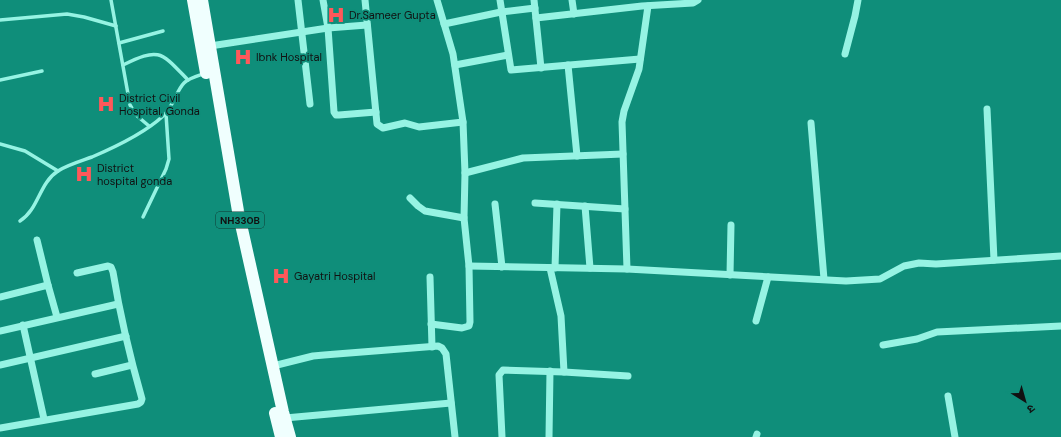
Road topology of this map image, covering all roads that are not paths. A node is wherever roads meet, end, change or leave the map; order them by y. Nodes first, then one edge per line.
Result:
1 (111, 0) edge
2 (193, 0) edge
3 (202, 0) edge
4 (298, 0) edge
5 (323, 0) edge
6 (364, 0) edge
7 (437, 0) edge
8 (500, 0) edge
9 (534, 0) edge
10 (572, 0) edge
11 (698, 0) edge
12 (858, 0) edge
13 (644, 4) edge
14 (535, 8) junction
15 (501, 12) junction
16 (574, 14) junction
17 (536, 18) junction
18 (0, 20) edge
19 (444, 24) junction
20 (367, 25) junction
21 (116, 26) junction
22 (328, 28) junction
23 (163, 31) dead end
24 (302, 32) junction
25 (119, 43) junction
26 (210, 46) junction
27 (845, 54) dead end
28 (508, 55) junction
29 (640, 59) junction
30 (123, 65) junction
31 (455, 65) junction
32 (568, 65) junction
33 (542, 68) junction
34 (42, 71) dead end
35 (206, 73) junction
36 (0, 79) edge
37 (188, 80) junction
38 (310, 104) dead end
39 (987, 109) dead end
40 (376, 112) junction
41 (166, 114) junction
42 (463, 122) junction
43 (811, 122) dead end
44 (149, 126) junction
45 (0, 144) edge
46 (623, 154) junction
47 (577, 156) junction
48 (58, 171) junction
49 (465, 173) junction
50 (410, 198) dead end
51 (535, 203) dead end
52 (495, 204) dead end
53 (557, 204) junction
54 (585, 206) junction
55 (625, 209) junction
56 (143, 217) dead end
57 (464, 218) junction
58 (20, 221) dead end
59 (731, 225) dead end
60 (37, 240) dead end
61 (1061, 256) edge
62 (994, 260) junction
63 (469, 266) junction
64 (502, 267) junction
65 (552, 268) junction
66 (590, 268) junction
67 (627, 269) junction
68 (77, 273) dead end
69 (730, 275) junction
70 (768, 276) junction
71 (430, 277) dead end
72 (824, 280) junction
73 (48, 285) junction
74 (0, 297) edge
75 (118, 304) junction
76 (57, 317) junction
77 (756, 321) dead end
78 (431, 324) junction
79 (23, 325) junction
80 (1061, 326) edge
81 (0, 331) edge
82 (126, 336) junction
83 (883, 345) dead end
84 (432, 347) junction
85 (31, 358) junction
86 (0, 365) edge
87 (132, 365) junction
88 (273, 366) junction
89 (550, 371) junction
90 (564, 372) junction
91 (95, 374) dead end
92 (628, 376) dead end
93 (948, 396) dead end
94 (451, 403) junction
95 (285, 418) junction
96 (44, 419) junction
97 (0, 428) edge
98 (281, 437) edge
99 (290, 437) edge
100 (455, 437) edge
101 (502, 437) edge
102 (549, 437) edge
103 (955, 437) edge

1 - 21 lane
2 - 35 highway, NH330B
3 - 26 highway, NH330B
4 - 24 street
5 - 22 street
6 - 20 street
7 - 19 street
8 - 15 street
9 - 14 street
10 - 16 street
11 - 13 street
12 - 27 street
13 - 16 street
13 - 29 street
14 - 15 street
14 - 17 street
15 - 19 street
15 - 28 street
16 - 17 street
17 - 33 street
18 - 21 lane
19 - 31 street
20 - 22 street
20 - 40 street
21 - 25 lane
22 - 24 street
22 - 40 street
23 - 25 lane
24 - 26 street
24 - 38 street
25 - 30 lane
26 - 88 highway, NH330B
28 - 31 street
28 - 33 street
29 - 32 street
29 - 46 street
30 - 37 lane
30 - 44 lane
31 - 42 street
32 - 33 street
32 - 47 street
34 - 36 lane
35 - 37 lane
35 - 98 highway, NH330B
37 - 41 lane
39 - 62 street
40 - 42 street
41 - 44 lane
41 - 56 lane
42 - 49 street
43 - 72 street
44 - 48 lane
45 - 48 lane
46 - 47 street
46 - 55 street
47 - 49 street
48 - 58 lane
49 - 57 street
50 - 57 street
51 - 53 street
52 - 64 street
53 - 54 street
53 - 65 street
54 - 55 street
54 - 66 street
55 - 67 street
57 - 63 street
59 - 69 street
60 - 73 street
61 - 62 street
62 - 72 street
63 - 64 street
63 - 78 street
64 - 65 street
65 - 66 street
65 - 90 street
66 - 67 street
67 - 69 street
68 - 75 street
69 - 70 street
70 - 72 street
70 - 77 street
71 - 78 street
73 - 74 street
73 - 76 street
75 - 76 street
75 - 82 street
76 - 79 street
78 - 84 street
79 - 81 street
79 - 85 street
80 - 83 street
82 - 85 street
82 - 87 street
84 - 88 street
84 - 94 street
85 - 86 street
85 - 96 street
87 - 91 street
87 - 96 street
88 - 95 highway, NH330B
89 - 90 street
89 - 101 street
89 - 102 street
90 - 92 street
93 - 103 street
94 - 95 street
94 - 100 street
95 - 99 highway, NH330B
96 - 97 street

